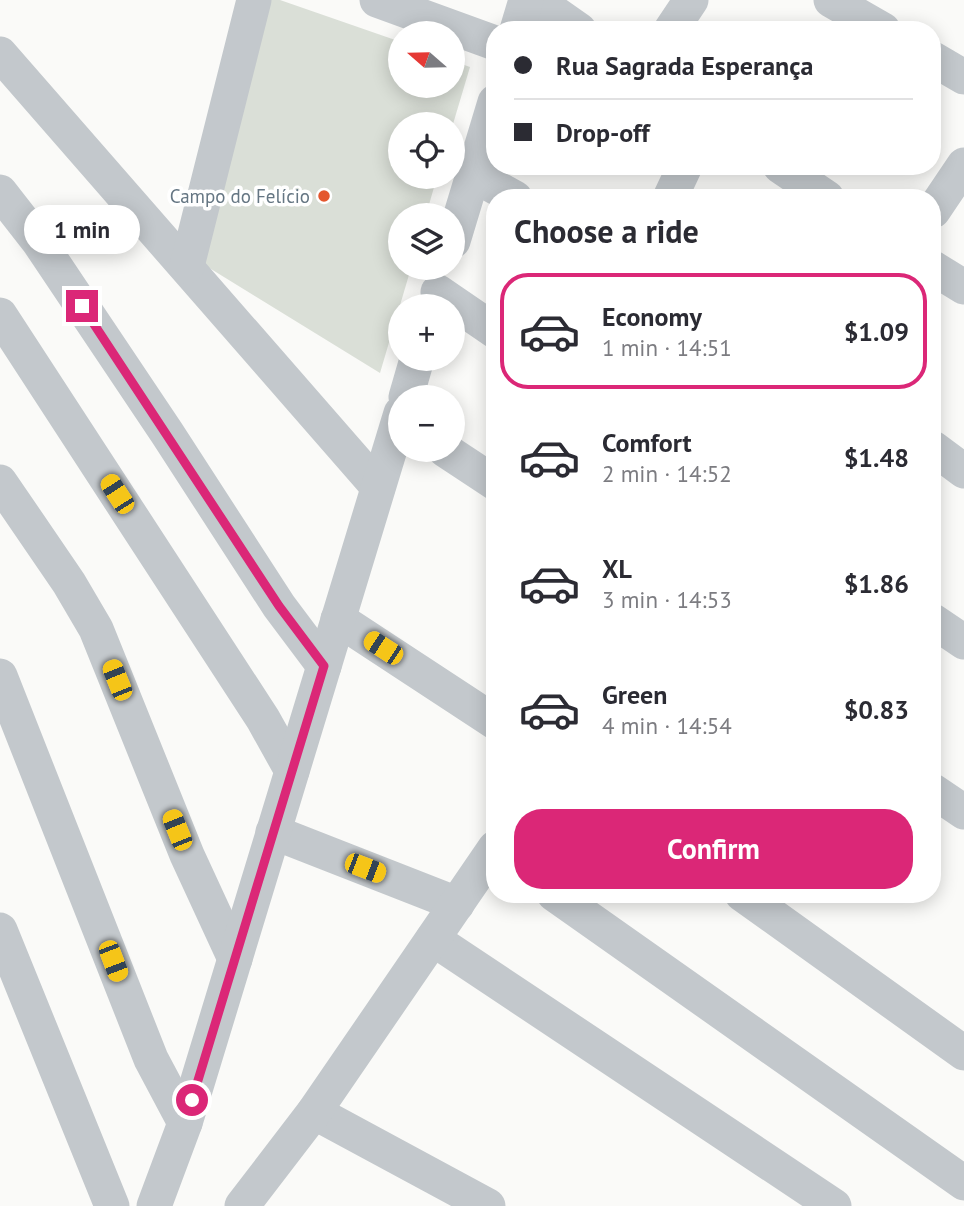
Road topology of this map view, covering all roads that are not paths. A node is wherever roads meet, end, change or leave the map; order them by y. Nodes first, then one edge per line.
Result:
1 (254, 0) edge
2 (377, 0) edge
3 (526, 0) edge
4 (536, 0) edge
5 (691, 0) edge
6 (831, 11) edge
7 (520, 21) edge
8 (566, 21) edge
9 (677, 21) edge
10 (858, 21) edge
11 (486, 40) edge
12 (0, 54) edge
13 (941, 64) edge
14 (964, 77) edge
15 (486, 132) edge
16 (964, 165) edge
17 (473, 175) junction
18 (793, 175) edge
19 (499, 189) edge
20 (814, 189) edge
21 (0, 192) edge
22 (941, 199) edge
23 (465, 203) edge
24 (187, 266) junction
25 (941, 273) edge
26 (964, 287) edge
27 (439, 289) edge
28 (0, 315) edge
29 (486, 324) edge
30 (388, 454) edge
31 (941, 454) edge
32 (463, 462) edge
33 (964, 471) edge
34 (486, 477) edge
35 (0, 482) edge
36 (378, 487) junction
37 (338, 619) junction
38 (941, 626) edge
39 (964, 642) edge
40 (324, 666) junction
41 (0, 676) edge
42 (486, 716) edge
43 (292, 771) junction
44 (941, 796) edge
45 (964, 812) edge
46 (273, 832) junction
47 (486, 862) edge
48 (567, 903) edge
49 (755, 903) edge
50 (457, 904) junction
51 (0, 930) edge
52 (433, 939) junction
53 (235, 959) junction
54 (964, 1053) edge
55 (314, 1112) junction
56 (185, 1123) junction
57 (964, 1183) edge
58 (112, 1206) edge
59 (154, 1206) edge
60 (242, 1206) edge
61 (488, 1206) edge
62 (834, 1206) edge

1 - 24 street
2 - 11 street
3 - 7 street
4 - 8 street
5 - 9 street
6 - 10 street
12 - 24 street
13 - 14 street
15 - 17 street
16 - 22 street
17 - 19 street
17 - 23 street
18 - 20 street
21 - 40 street
24 - 36 street
25 - 26 street
27 - 29 street
28 - 43 street
30 - 36 street
31 - 33 street
32 - 34 street
35 - 53 street
36 - 37 street
37 - 40 street
37 - 42 street
38 - 39 street
40 - 43 street
41 - 56 street
43 - 46 street
44 - 45 street
46 - 50 street
46 - 53 street
47 - 50 street
48 - 57 street
49 - 54 street
50 - 52 street
51 - 58 street
52 - 55 street
52 - 62 street
53 - 56 street
55 - 60 street
55 - 61 street
56 - 59 street

